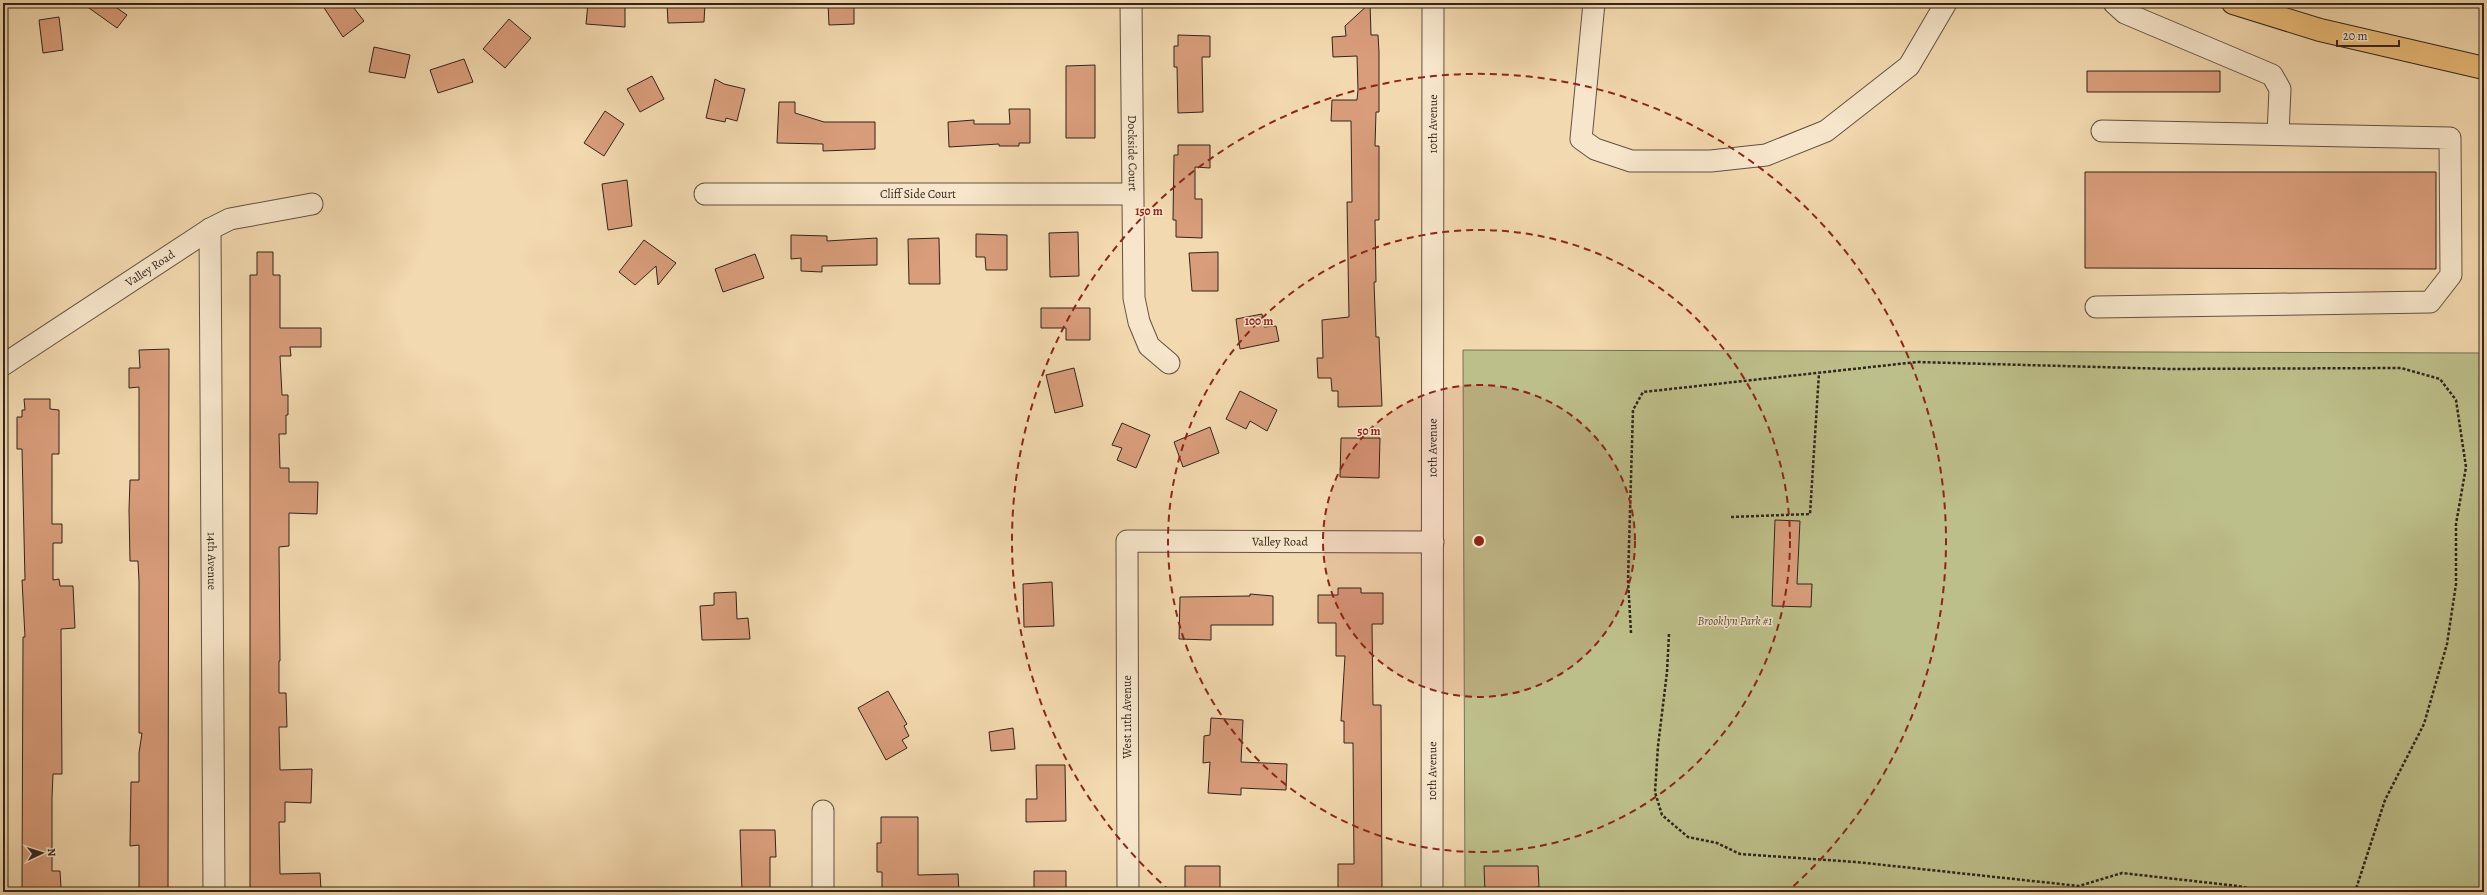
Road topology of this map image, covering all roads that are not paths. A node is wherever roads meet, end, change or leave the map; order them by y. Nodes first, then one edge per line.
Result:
1 (1131, 3) edge
2 (1433, 3) edge
3 (1594, 3) edge
4 (1946, 3) edge
5 (2114, 3) edge
6 (2233, 3) edge
7 (2484, 68) edge
8 (2102, 131) dead end
9 (2278, 134) junction
10 (705, 194) dead end
11 (1132, 194) junction
12 (312, 204) dead end
13 (210, 230) junction
14 (2096, 307) dead end
15 (1169, 363) dead end
16 (3, 365) edge
17 (1127, 542) joint
18 (1433, 542) junction
19 (823, 811) dead end
20 (214, 892) edge
21 (823, 892) edge
22 (1128, 892) edge
23 (1432, 892) edge

1 - 11 street, Dockside Court
2 - 18 street, 10th Avenue
3 - 4 street
5 - 9 street
6 - 7 main road
8 - 9 street
9 - 14 street
10 - 11 street, Cliff Side Court
11 - 15 street, Dockside Court
12 - 13 street, Valley Road
13 - 16 street, Valley Road
13 - 20 street, 14th Avenue
17 - 18 street, Valley Road
17 - 22 street, West 11th Avenue
18 - 23 street, 10th Avenue
19 - 21 street

